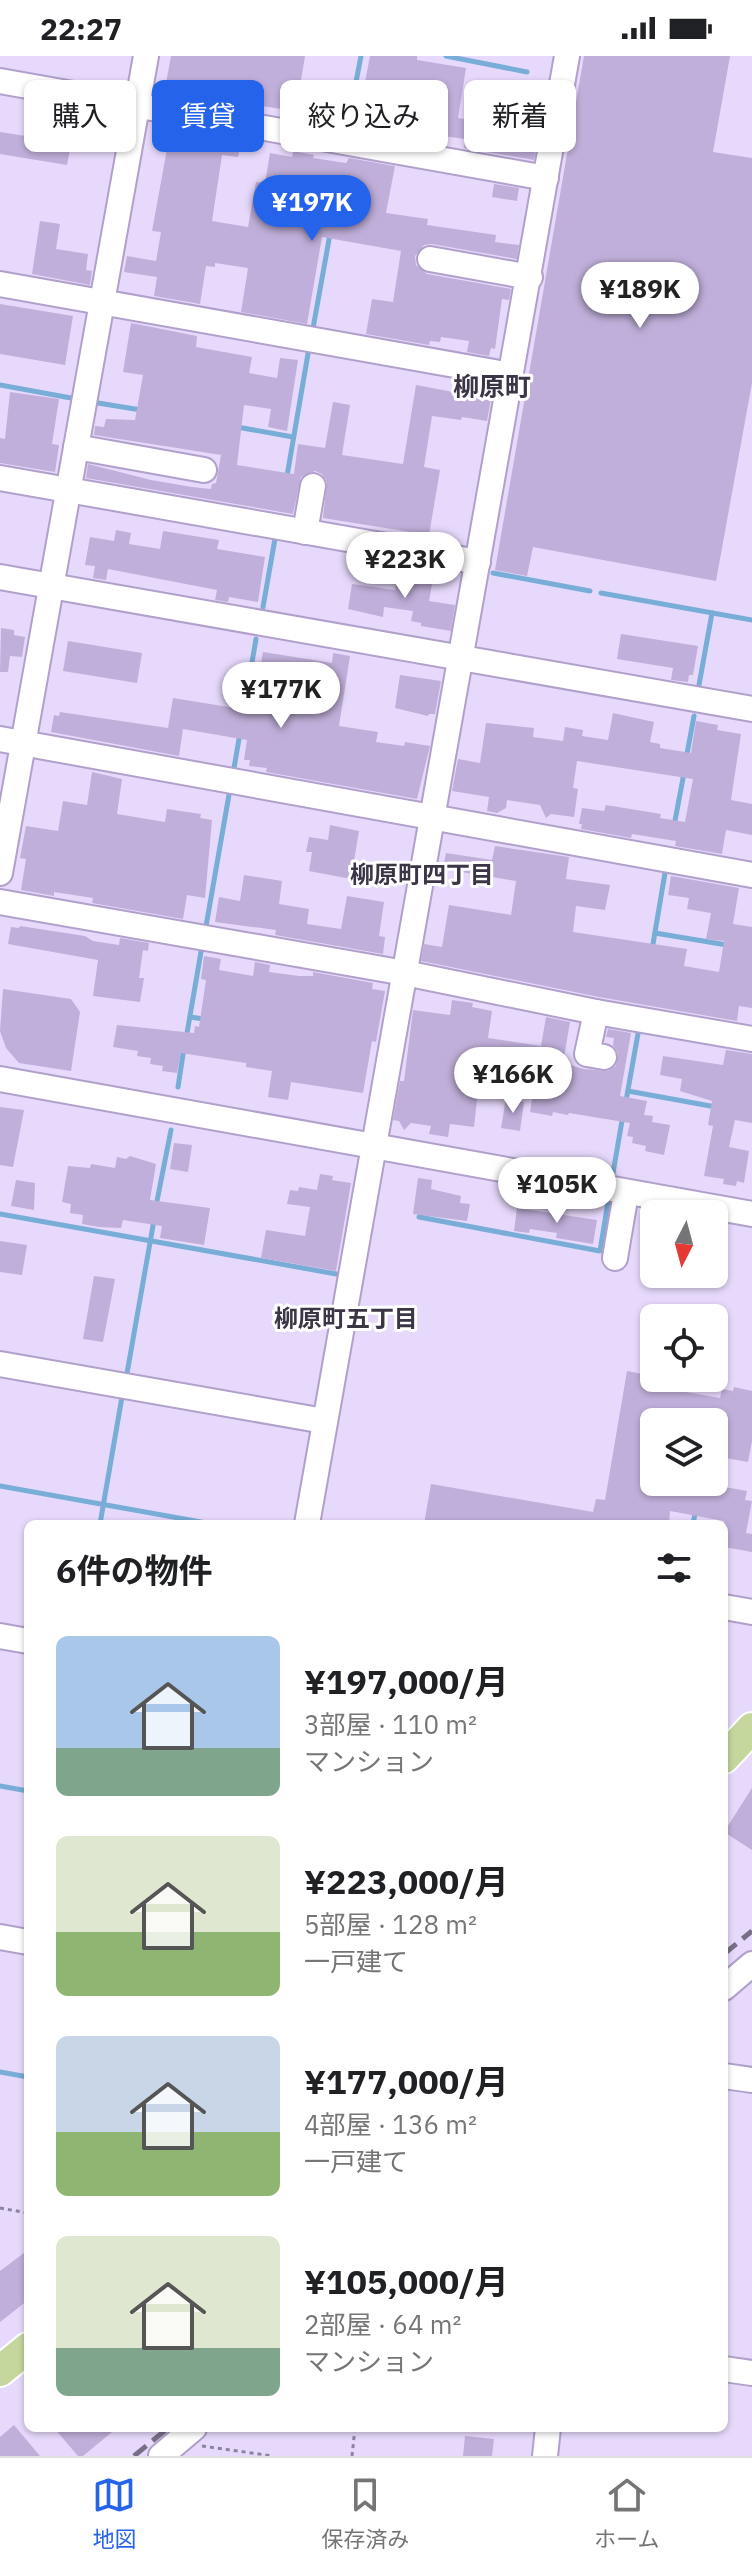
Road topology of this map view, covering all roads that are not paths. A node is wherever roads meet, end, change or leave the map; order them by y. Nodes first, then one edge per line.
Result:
1 (146, 56) edge
2 (567, 56) edge
3 (0, 81) edge
4 (137, 105) junction
5 (546, 178) junction
6 (430, 259) dead end
7 (530, 277) junction
8 (0, 284) edge
9 (102, 302) junction
10 (511, 375) junction
11 (76, 447) junction
12 (204, 470) dead end
13 (0, 478) edge
14 (313, 486) dead end
15 (68, 491) junction
16 (305, 532) junction
17 (478, 562) junction
18 (0, 577) edge
19 (51, 587) junction
20 (462, 659) junction
21 (752, 709) edge
22 (12, 741) edge
23 (433, 817) junction
24 (0, 873) edge
25 (752, 875) edge
26 (0, 902) edge
27 (405, 973) junction
28 (596, 1012) junction
29 (752, 1039) edge
30 (604, 1057) dead end
31 (0, 1079) edge
32 (371, 1146) junction
33 (626, 1193) junction
34 (752, 1214) edge
35 (615, 1258) dead end
36 (0, 1364) edge
37 (324, 1421) junction
38 (308, 1520) edge
39 (728, 1608) edge
40 (752, 1612) edge
41 (0, 1636) edge
42 (24, 1640) edge
43 (752, 1728) edge
44 (728, 1754) edge
45 (0, 1937) edge
46 (24, 1941) edge
47 (752, 1964) edge
48 (728, 1985) edge
49 (728, 2077) edge
50 (752, 2080) edge
51 (24, 2351) edge
52 (728, 2370) edge
53 (0, 2371) edge
54 (752, 2373) edge
55 (189, 2432) edge
56 (548, 2432) edge
57 (161, 2456) edge
58 (545, 2456) edge

1 - 4 street
2 - 5 street
3 - 4 street
4 - 5 street
4 - 9 street
5 - 7 street
6 - 7 street
7 - 10 street
8 - 9 street
9 - 10 street
9 - 11 street
10 - 17 street
11 - 12 street
11 - 15 street
13 - 15 street
14 - 16 street
15 - 16 street
15 - 19 street
16 - 17 street
17 - 20 street
18 - 19 street
19 - 20 street
19 - 22 street
20 - 21 street
20 - 23 street
22 - 23 street
22 - 24 street
23 - 25 street
23 - 27 street
26 - 27 street
27 - 28 street
27 - 32 street
28 - 29 street
28 - 30 street
31 - 32 street
32 - 33 street
32 - 37 street
33 - 34 street
33 - 35 street
36 - 37 street
37 - 38 street
39 - 40 street
41 - 42 street
43 - 44 main road
45 - 46 street
47 - 48 street
49 - 50 street
51 - 53 main road
52 - 54 street
55 - 57 street
56 - 58 street

